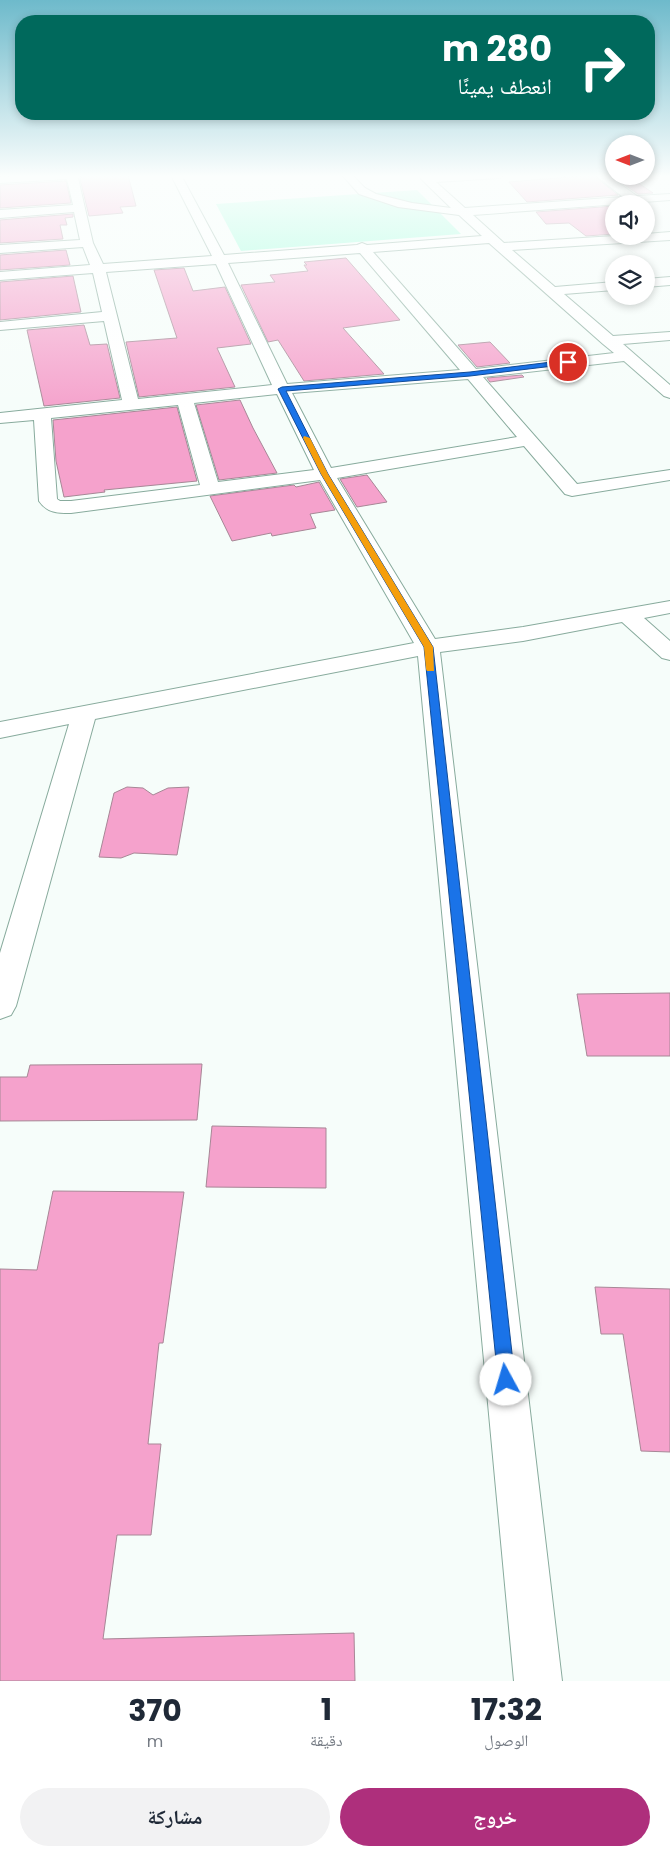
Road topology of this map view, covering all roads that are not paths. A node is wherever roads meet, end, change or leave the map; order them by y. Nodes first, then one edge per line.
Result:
1 (92, 253) edge
2 (217, 253) edge
3 (286, 253) edge
4 (367, 253) edge
5 (508, 253) edge
6 (220, 259) junction
7 (98, 268) junction
8 (0, 276) edge
9 (670, 281) edge
10 (655, 282) edge
11 (605, 287) edge
12 (551, 291) junction
13 (110, 316) junction
14 (0, 326) edge
15 (670, 336) edge
16 (608, 341) junction
17 (626, 356) junction
18 (470, 374) junction
19 (282, 389) junction
20 (670, 393) edge
21 (185, 399) junction
22 (131, 404) junction
23 (42, 414) junction
24 (0, 418) edge
25 (528, 440) junction
26 (324, 474) junction
27 (670, 475) edge
28 (210, 489) junction
29 (670, 607) edge
30 (627, 615) junction
31 (428, 647) junction
32 (670, 654) edge
33 (84, 714) junction
34 (0, 730) edge
35 (0, 1006) edge
36 (538, 1681) edge

1 - 7 street
2 - 6 street
3 - 6 street
4 - 18 street
5 - 12 street
6 - 7 street
6 - 19 street
7 - 8 street
7 - 13 street
9 - 10 street
11 - 12 street
12 - 16 street
13 - 14 street
13 - 22 street
15 - 16 street
16 - 17 street
17 - 18 street
17 - 20 street
18 - 19 street
18 - 25 street
19 - 21 street
19 - 26 street
21 - 22 street
21 - 28 street
22 - 23 street
23 - 24 street
23 - 28 street
25 - 26 street
25 - 27 street
26 - 28 street
26 - 31 street
29 - 30 street
30 - 31 street
30 - 32 street
31 - 33 street
31 - 36 street
33 - 34 street
33 - 35 street

